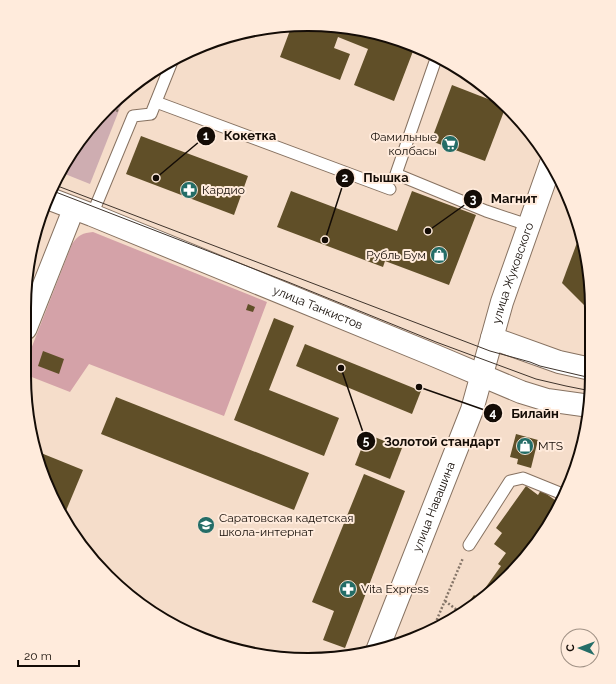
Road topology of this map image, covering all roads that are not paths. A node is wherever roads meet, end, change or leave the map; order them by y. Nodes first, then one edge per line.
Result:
1 (435, 62) edge
2 (169, 68) edge
3 (156, 102) junction
4 (548, 170) edge
5 (390, 189) dead end
6 (53, 200) edge
7 (83, 212) junction
8 (528, 225) junction
9 (31, 318) edge
10 (492, 338) junction
11 (585, 368) edge
12 (482, 376) junction
13 (583, 405) edge
14 (559, 493) edge
15 (468, 545) road end
16 (380, 644) edge

1 - 8 lane
2 - 3 lane
3 - 5 lane
3 - 7 lane
4 - 8 main road, улица Жуковского
6 - 7 main road, улица Танкистов
7 - 9 street
7 - 12 main road, улица Танкистов
8 - 10 main road, улица Жуковского
10 - 11 main road
10 - 12 main road, улица Навашина
12 - 13 main road, улица Танкистов
12 - 16 main road, улица Навашина
14 - 15 lane

